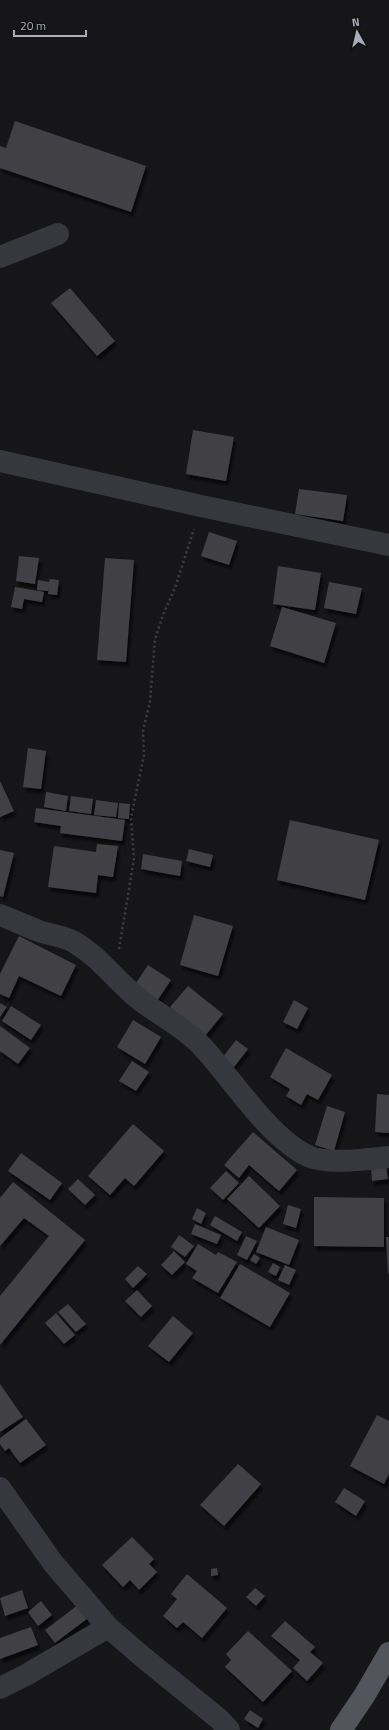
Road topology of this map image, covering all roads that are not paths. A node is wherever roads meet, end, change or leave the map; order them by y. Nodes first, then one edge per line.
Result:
1 (58, 234) dead end
2 (0, 257) edge
3 (0, 461) edge
4 (389, 545) edge
5 (0, 915) edge
6 (389, 1157) edge
7 (0, 1488) edge
8 (108, 1627) junction
9 (389, 1653) edge
10 (0, 1688) edge
11 (228, 1730) edge
12 (341, 1730) edge

1 - 2 street
3 - 4 street
5 - 6 street
7 - 8 street
8 - 10 street
8 - 11 street
9 - 12 main road

